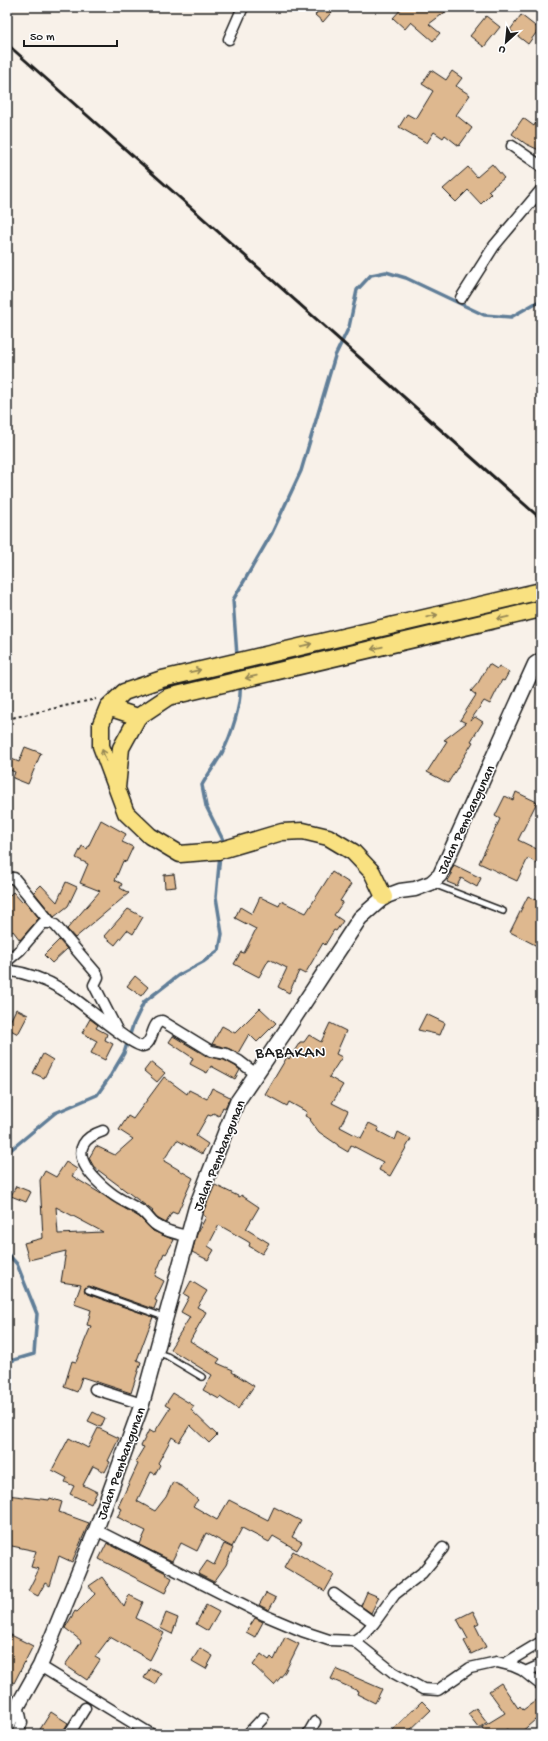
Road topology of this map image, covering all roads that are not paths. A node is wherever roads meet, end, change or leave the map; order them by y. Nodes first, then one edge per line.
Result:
1 (243, 7) edge
2 (229, 39) dead end
3 (512, 146) dead end
4 (541, 166) edge
5 (541, 190) edge
6 (461, 298) dead end
7 (541, 591) edge
8 (541, 609) edge
9 (541, 660) edge
10 (104, 703) junction
11 (138, 717) junction
12 (117, 791) junction
13 (7, 878) edge
14 (432, 883) junction
15 (384, 897) junction
16 (503, 911) dead end
17 (51, 922) junction
18 (7, 961) edge
19 (7, 970) edge
20 (119, 1033) junction
21 (256, 1074) junction
22 (104, 1131) dead end
23 (188, 1236) junction
24 (88, 1290) dead end
25 (167, 1318) junction
26 (157, 1352) junction
27 (202, 1377) dead end
28 (95, 1389) dead end
29 (142, 1404) junction
30 (96, 1530) junction
31 (443, 1548) dead end
32 (334, 1594) dead end
33 (374, 1623) junction
34 (354, 1641) junction
35 (541, 1642) edge
36 (506, 1663) junction
37 (541, 1665) edge
38 (40, 1666) junction
39 (525, 1672) junction
40 (541, 1685) edge
41 (18, 1704) junction
42 (85, 1708) dead end
43 (262, 1718) dead end
44 (315, 1722) dead end
45 (7, 1725) edge
46 (71, 1733) edge
47 (16, 1734) edge
48 (150, 1734) edge
49 (248, 1734) edge
50 (308, 1734) edge

1 - 2 street
3 - 4 street
5 - 6 street
10 -> 7 main road
8 -> 11 main road
9 - 14 street, Jalan Pembangunan
10 - 11 main road
12 -> 10 main road
11 - 12 main road
12 - 15 main road
13 - 17 street
14 - 15 street, Jalan Pembangunan
14 - 16 lane
15 - 21 street, Jalan Pembangunan
17 - 18 street
17 - 20 street
19 - 20 street
20 - 21 street
21 - 23 street, Jalan Pembangunan
22 - 23 street
23 - 25 street, Jalan Pembangunan
24 - 25 lane
25 - 26 street, Jalan Pembangunan
26 - 27 lane
26 - 29 street, Jalan Pembangunan
28 - 29 street
29 - 30 street, Jalan Pembangunan
30 - 34 street
30 - 38 street, Jalan Pembangunan
31 - 33 street
32 - 33 street
33 - 34 street
34 - 36 street
35 - 36 street
36 - 39 street
37 - 39 street
38 - 41 street, Jalan Pembangunan
38 - 48 street
39 - 40 street
41 - 45 street, Jalan Pembangunan
41 - 47 street
42 - 46 street
43 - 49 street
44 - 50 street

